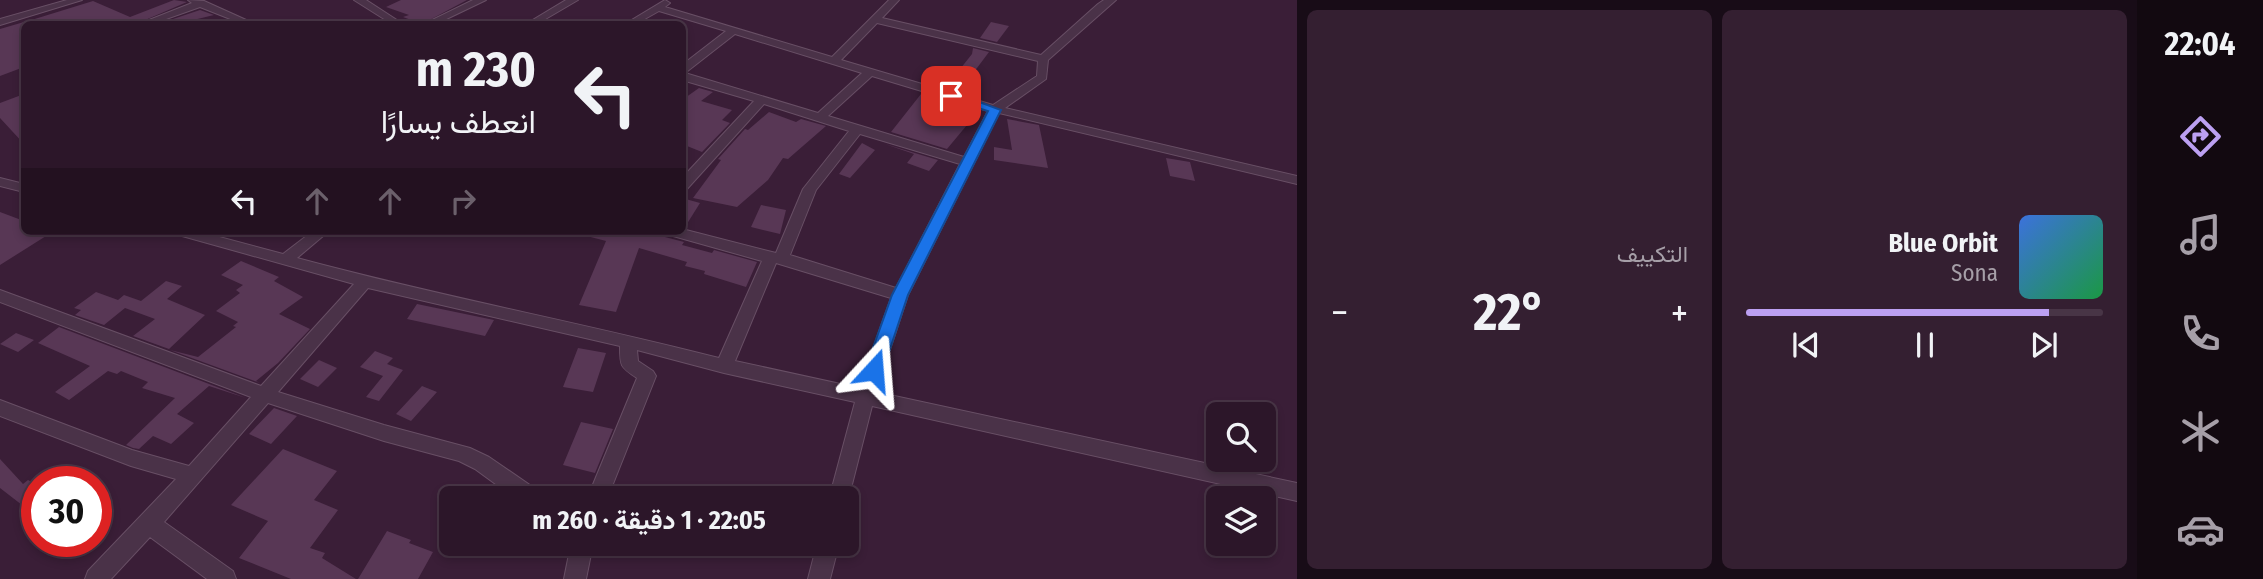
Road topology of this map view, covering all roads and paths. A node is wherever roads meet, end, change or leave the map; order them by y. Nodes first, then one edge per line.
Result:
1 (77, 0) edge
2 (359, 0) edge
3 (481, 0) edge
4 (573, 0) edge
5 (670, 0) edge
6 (894, 0) edge
7 (1111, 0) edge
8 (197, 2) edge
9 (659, 8) junction
10 (874, 19) junction
11 (151, 21) edge
12 (243, 21) edge
13 (393, 21) edge
14 (436, 21) edge
15 (536, 21) edge
16 (635, 21) edge
17 (0, 22) edge
18 (734, 30) junction
19 (835, 60) junction
20 (1043, 60) junction
21 (686, 71) edge
22 (870, 72) junction
23 (686, 75) edge
24 (762, 100) junction
25 (995, 110) junction
26 (822, 117) junction
27 (857, 129) junction
28 (969, 163) junction
29 (1297, 180) edge
30 (0, 182) edge
31 (686, 182) edge
32 (21, 187) edge
33 (194, 235) edge
34 (317, 235) edge
35 (686, 235) edge
36 (776, 258) junction
37 (285, 260) junction
38 (365, 282) junction
39 (900, 295) junction
40 (0, 296) edge
41 (628, 341) junction
42 (723, 366) junction
43 (263, 394) junction
44 (866, 395) junction
45 (0, 408) edge
46 (191, 475) junction
47 (515, 486) edge
48 (602, 486) edge
49 (842, 486) edge
50 (1297, 492) edge
51 (149, 524) junction
52 (580, 556) edge
53 (825, 556) edge
54 (96, 579) edge
55 (225, 579) edge
56 (575, 579) edge
57 (819, 579) edge

1 - 17 street
2 - 13 street
3 - 14 street
4 - 15 street
5 - 9 street
6 - 10 street
7 - 20 street
8 - 11 street
8 - 12 street
9 - 16 street
9 - 18 street
10 - 19 street
10 - 20 street
18 - 19 street
18 - 21 street
19 - 22 street
20 - 25 street
22 - 25 street
22 - 26 street
23 - 24 street
24 - 26 street
24 - 31 street
25 - 28 street
25 - 29 street
26 - 27 street
27 - 28 street
27 - 36 street
28 - 39 street
30 - 32 street
33 - 37 street
34 - 37 street
35 - 36 street
36 - 39 street
36 - 42 street
37 - 38 street
38 - 41 street
38 - 43 street
39 - 44 street
40 - 43 street
41 - 42 street
41 - 48 street
42 - 44 street
43 - 46 street
43 - 47 street
44 - 49 street
44 - 50 street
45 - 46 street
46 - 51 street
51 - 54 street
51 - 55 street
52 - 56 street
53 - 57 street

